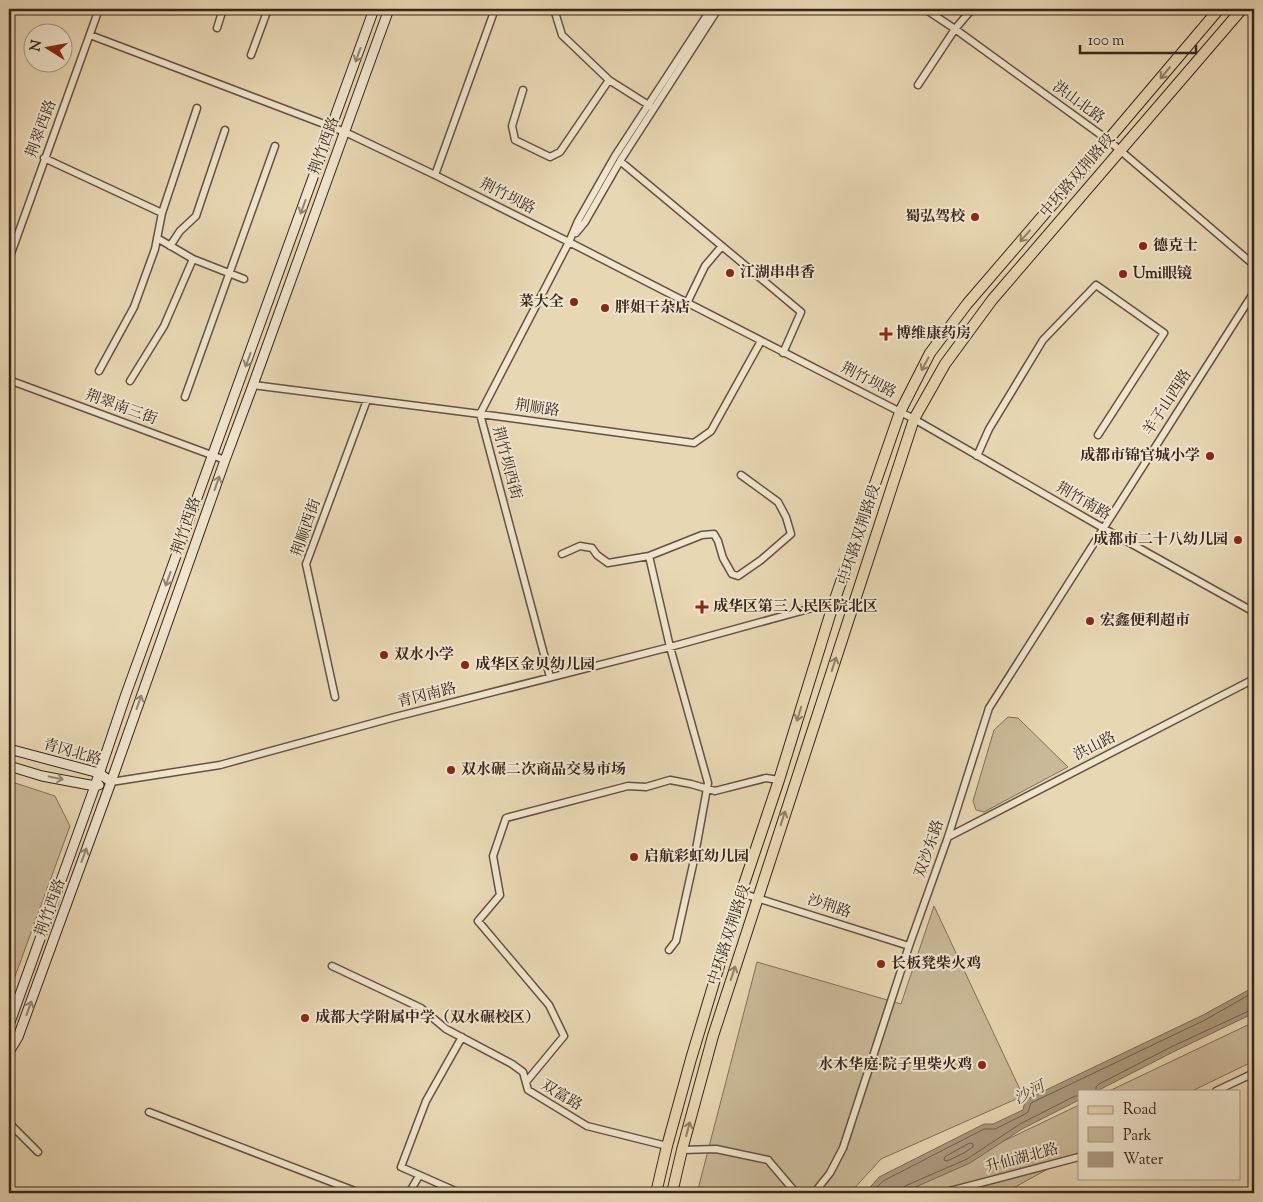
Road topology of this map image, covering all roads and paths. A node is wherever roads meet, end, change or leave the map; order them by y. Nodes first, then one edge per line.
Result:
1 (99, 9) edge
2 (223, 9) edge
3 (268, 9) edge
4 (374, 9) edge
5 (389, 9) edge
6 (495, 9) edge
7 (554, 9) edge
8 (711, 9) edge
9 (718, 9) edge
10 (925, 9) edge
11 (972, 9) edge
12 (1218, 9) edge
13 (1242, 9) edge
14 (216, 28) dead end
15 (955, 29) junction
16 (90, 35) junction
17 (251, 55) dead end
18 (609, 80) junction
19 (918, 85) dead end
20 (523, 90) dead end
21 (651, 106) junction
22 (197, 108) dead end
23 (332, 126) junction
24 (225, 130) dead end
25 (345, 132) junction
26 (1108, 140) junction
27 (275, 146) dead end
28 (1120, 150) junction
29 (44, 158) junction
30 (620, 161) junction
31 (435, 175) junction
32 (162, 213) junction
33 (157, 238) junction
34 (569, 242) junction
35 (170, 246) junction
36 (722, 246) junction
37 (9, 259) edge
38 (193, 259) junction
39 (1254, 265) edge
40 (230, 273) junction
41 (244, 279) dead end
42 (1254, 292) edge
43 (687, 303) junction
44 (761, 341) junction
45 (783, 352) junction
46 (99, 371) dead end
47 (9, 380) edge
48 (130, 381) dead end
49 (253, 385) junction
50 (185, 397) dead end
51 (367, 400) junction
52 (900, 412) junction
53 (480, 414) junction
54 (914, 419) junction
55 (1098, 435) dead end
56 (213, 455) junction
57 (977, 456) junction
58 (225, 460) junction
59 (741, 475) dead end
60 (1103, 528) junction
61 (562, 554) dead end
62 (649, 556) junction
63 (834, 602) junction
64 (1254, 612) edge
65 (670, 647) junction
66 (550, 677) junction
67 (1254, 680) edge
68 (335, 697) dead end
69 (9, 749) edge
70 (9, 766) edge
71 (99, 773) junction
72 (779, 780) junction
73 (111, 782) junction
74 (94, 786) junction
75 (707, 790) junction
76 (948, 837) junction
77 (741, 893) junction
78 (758, 898) junction
79 (909, 946) junction
80 (669, 950) dead end
81 (332, 966) dead end
82 (9, 1025) edge
83 (462, 1037) junction
84 (9, 1052) edge
85 (1254, 1073) edge
86 (526, 1082) junction
87 (1218, 1090) edge
88 (148, 1112) dead end
89 (9, 1123) edge
90 (668, 1146) junction
91 (682, 1150) junction
92 (38, 1152) dead end
93 (1078, 1157) edge
94 (419, 1176) junction
95 (360, 1193) edge
96 (408, 1193) edge
97 (460, 1193) edge
98 (656, 1193) edge
99 (672, 1193) edge
100 (796, 1193) edge
101 (814, 1193) edge
102 (942, 1193) edge

1 - 16 street, 荆翠西路
2 - 14 street
3 - 17 street
4 -> 23 main road, 荆竹西路
5 - 25 main road, 荆竹西路
6 - 31 street
7 - 18 street
8 - 21 street
9 - 21 street
10 - 15 street, 洪山北路
11 - 15 street
12 -> 26 main road, 中环路双荆路段
13 - 28 main road, 中环路双荆路段
15 - 19 street
15 - 26 street, 洪山北路
16 - 23 street, 荆竹坝路
16 - 29 street, 荆翠西路
18 - 20 street
18 - 21 street
21 - 30 street
21 - 34 street
22 - 32 street
23 - 25 street, 荆竹坝路
23 -> 56 main road, 荆竹西路
24 - 35 street
25 - 31 street, 荆竹坝路
25 - 49 main road, 荆竹西路
26 - 28 street, 洪山北路
26 -> 52 main road, 中环路双荆路段
27 - 40 street
28 - 39 street, 洪山北路
28 - 54 main road, 中环路双荆路段
29 - 32 street
29 - 37 street, 荆翠西路
30 - 34 street
30 - 36 street
31 - 34 street, 荆竹坝路
32 - 33 street
33 - 35 street
33 - 46 street
34 - 43 street, 荆竹坝路
34 - 53 street, 荆竹坝西街
35 - 38 street
36 - 43 street
36 - 45 street
38 - 40 street
38 - 48 street
40 - 41 street
40 - 50 street
42 - 60 street, 羊子山西路
43 - 44 street, 荆竹坝路
44 - 45 street, 荆竹坝路
44 - 53 street, 荆顺路
45 - 52 street, 荆竹坝路
47 - 56 street, 荆翠南三街
49 - 51 street, 荆顺路
49 - 58 main road, 荆竹西路
51 - 53 street, 荆顺路
51 - 68 street, 荆顺西街
52 - 54 street, 荆竹南路
52 - 63 main road, 中环路双荆路段
53 - 66 street, 荆竹坝西街
54 - 57 street, 荆竹南路
78 -> 54 main road, 中环路双荆路段
55 - 57 street
56 - 58 street, 荆翠南三街
56 -> 71 main road, 荆竹西路
57 - 60 street, 荆竹南路
73 -> 58 main road, 荆竹西路
59 - 62 street
60 - 64 street, 荆竹南路
60 - 76 street, 双沙东路
61 - 62 street
62 - 65 street
63 - 65 street, 青冈南路
63 -> 72 main road, 中环路双荆路段
65 - 66 street, 青冈南路
65 - 75 street
66 - 73 street, 青冈南路
67 - 76 street, 洪山路
69 - 71 main road, 青冈北路
70 -> 74 main road, 青冈北路
71 - 73 main road, 青冈北路
71 - 74 main road, 荆竹西路
72 - 75 street
72 - 77 main road, 中环路双荆路段
73 - 74 main road, 青冈北路
84 -> 73 main road, 荆竹西路
74 - 82 main road, 荆竹西路
75 - 80 street
75 - 86 street
76 - 79 street, 双沙东路
77 - 78 street, 沙荆路
77 - 90 main road, 中环路双荆路段
78 - 79 street, 沙荆路
91 -> 78 main road, 中环路双荆路段
79 - 101 street, 双沙东路
81 - 83 street, 双富路
83 - 86 street, 双富路
83 - 94 street
85 - 87 street
86 - 90 street, 双富路
88 - 95 street
89 - 92 street
90 - 98 main road, 中环路双荆路段
91 - 99 main road, 中环路双荆路段
91 - 100 street
93 - 102 street, 升仙湖北路
94 - 96 street
94 - 97 street

